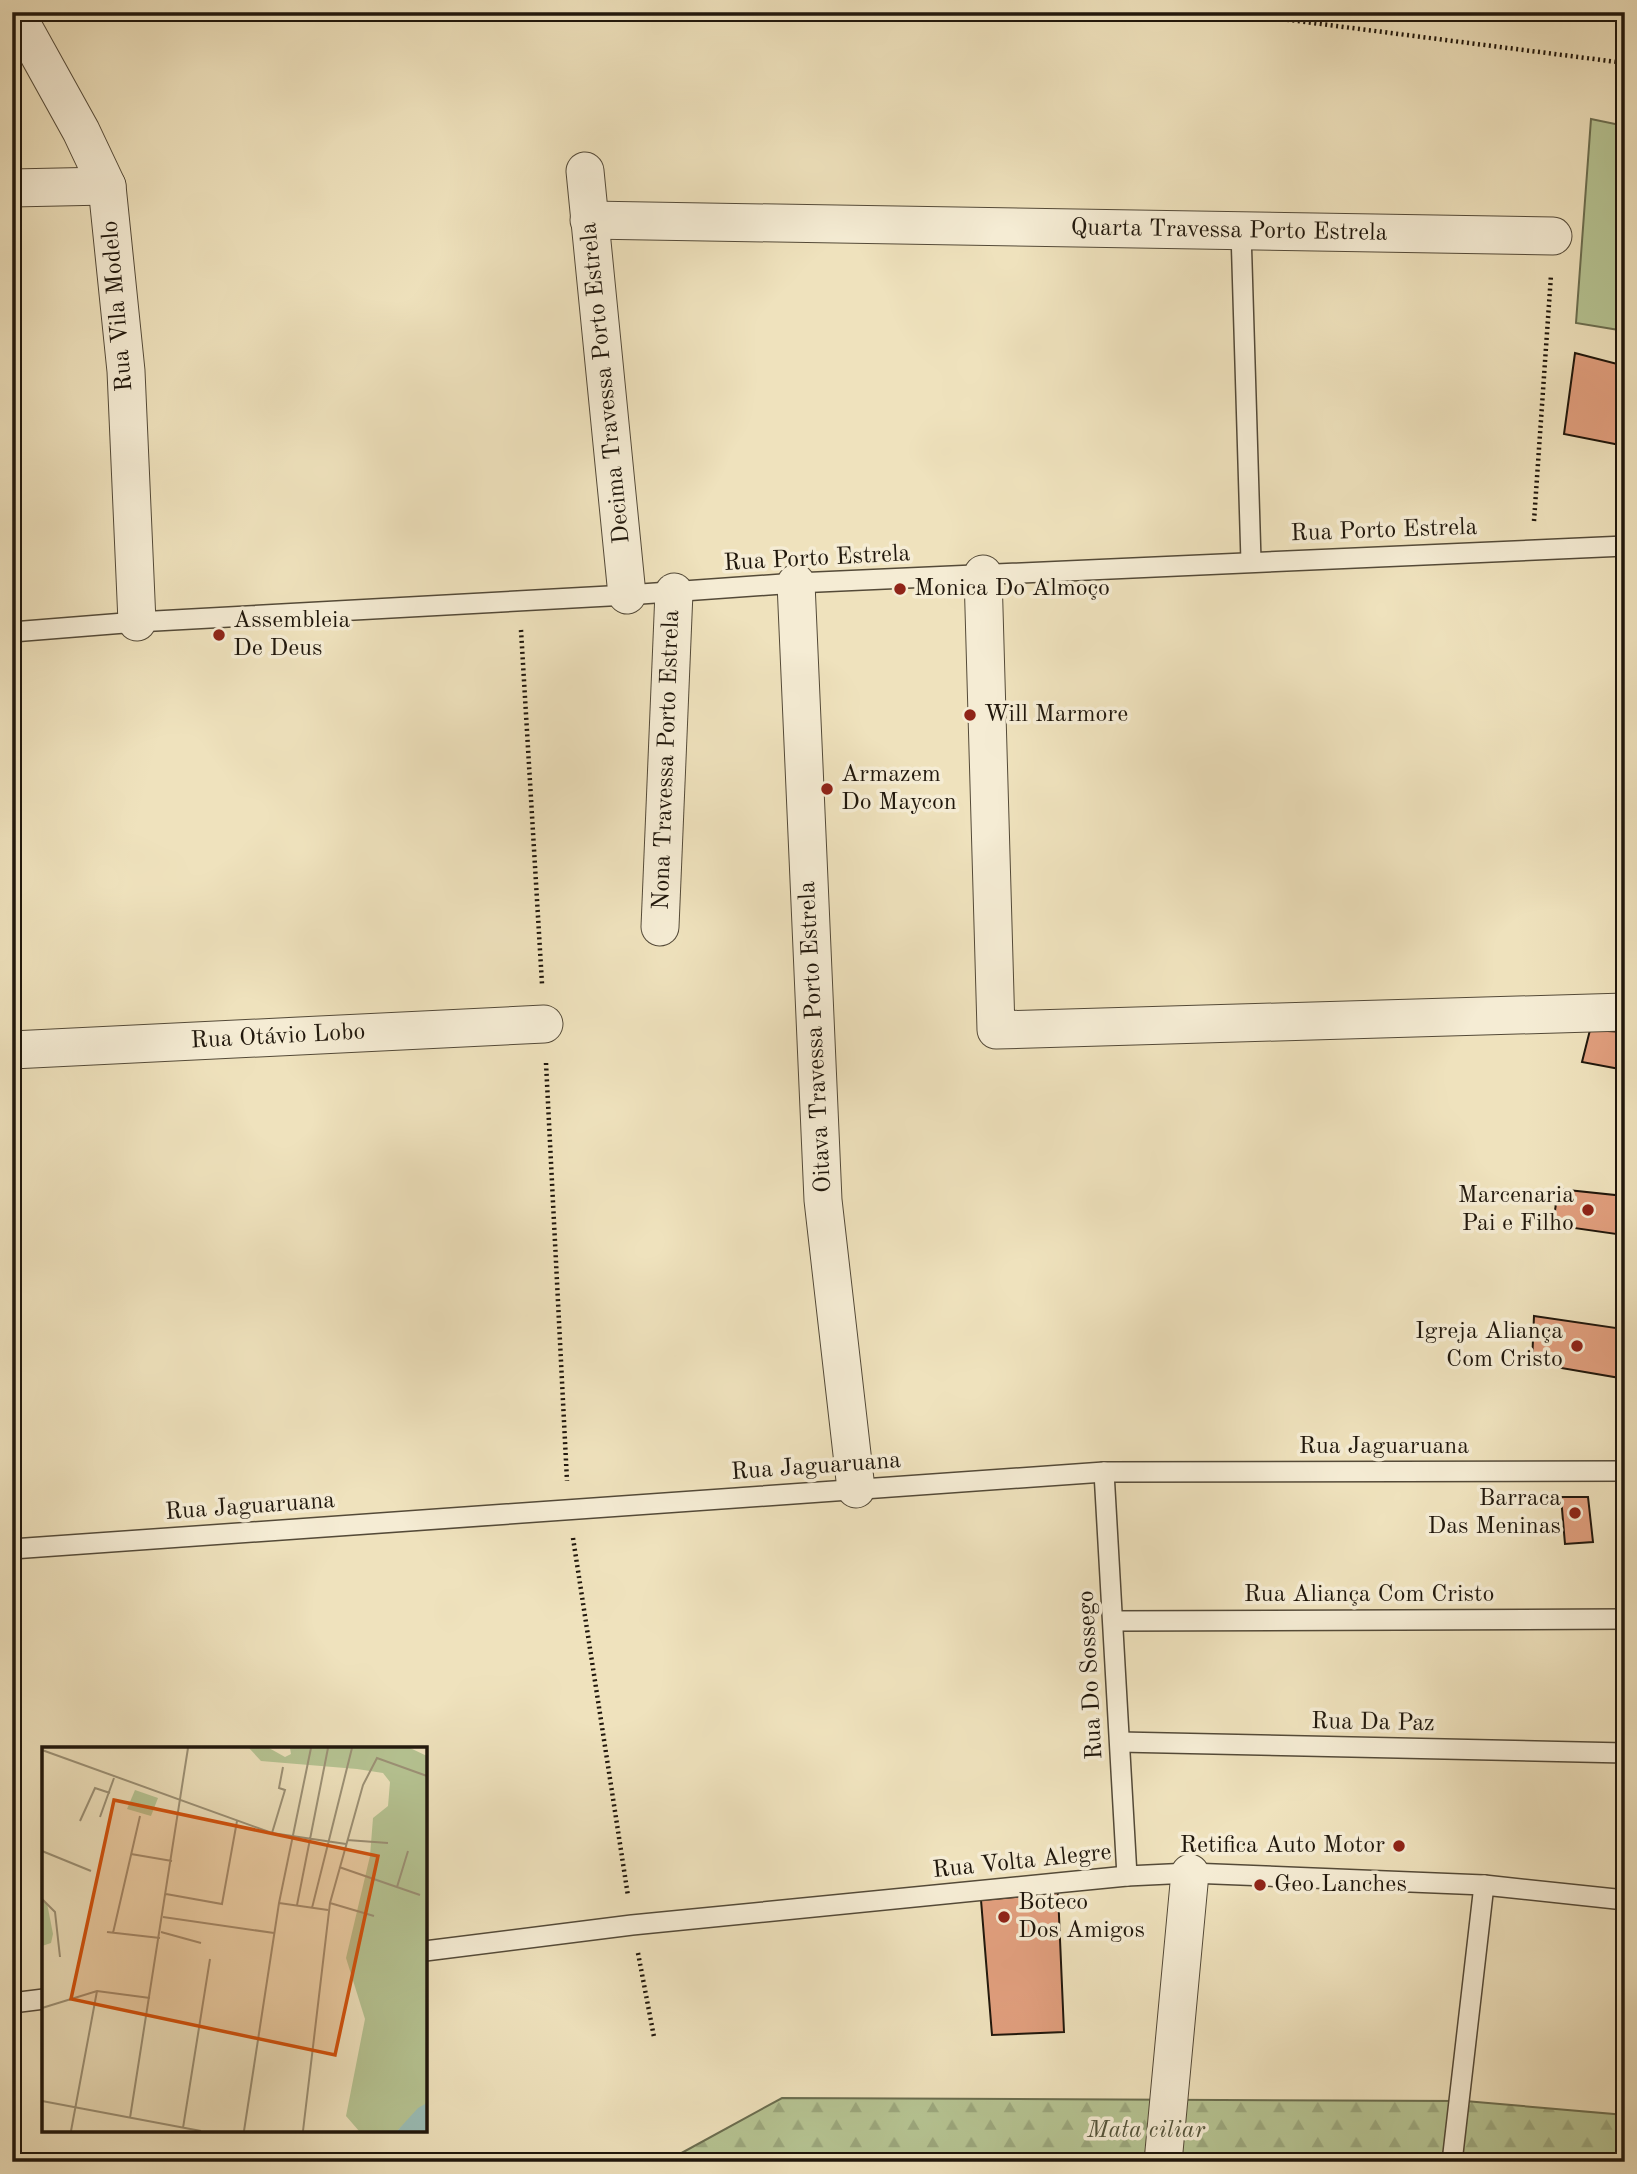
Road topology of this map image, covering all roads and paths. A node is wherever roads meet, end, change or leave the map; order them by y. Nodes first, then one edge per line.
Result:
1 (15, 12) edge
2 (1227, 12) edge
3 (1625, 63) edge
4 (585, 171) dead end
5 (107, 186) junction
6 (12, 188) edge
7 (589, 220) junction
8 (1241, 231) junction
9 (1553, 236) joint
10 (1625, 546) edge
11 (1532, 550) junction
12 (1251, 561) junction
13 (983, 574) junction
14 (796, 583) junction
15 (674, 592) junction
16 (627, 595) junction
17 (520, 601) junction
18 (137, 622) junction
19 (12, 632) edge
20 (660, 928) dead end
21 (1625, 1012) edge
22 (544, 1024) junction
23 (12, 1051) edge
24 (1625, 1471) edge
25 (1104, 1472) junction
26 (856, 1489) junction
27 (568, 1509) junction
28 (12, 1549) edge
29 (1625, 1619) edge
30 (1113, 1621) junction
31 (1120, 1742) junction
32 (1625, 1753) edge
33 (1190, 1873) junction
34 (1126, 1876) junction
35 (1484, 1885) junction
36 (1625, 1900) edge
37 (632, 1925) junction
38 (427, 1951) edge
39 (42, 1999) edge
40 (12, 2003) edge
41 (654, 2037) dead end
42 (1163, 2162) edge
43 (1452, 2162) edge

1 - 5 street, Rua Vila Modelo
2 - 3 path
4 - 7 street, Decima Travessa Porto Estrela
5 - 6 street
5 - 18 street, Rua Vila Modelo
7 - 8 street, Quarta Travessa Porto Estrela
7 - 16 street, Decima Travessa Porto Estrela
8 - 9 street, Quarta Travessa Porto Estrela
8 - 12 lane
9 - 11 path
10 - 11 lane, Rua Porto Estrela
11 - 12 lane, Rua Porto Estrela
12 - 13 lane, Rua Porto Estrela
13 - 14 lane, Rua Porto Estrela
13 - 21 street
14 - 15 lane, Rua Porto Estrela
14 - 26 street, Oitava Travessa Porto Estrela
15 - 16 lane, Rua Porto Estrela
15 - 20 street, Nona Travessa Porto Estrela
16 - 17 lane, Rua Porto Estrela
17 - 18 lane, Rua Porto Estrela
17 - 22 path
18 - 19 lane, Rua Porto Estrela
22 - 23 street, Rua Otávio Lobo
22 - 27 path
24 - 25 lane, Rua Jaguaruana
25 - 26 lane, Rua Jaguaruana
25 - 30 lane, Rua Do Sossego
26 - 27 lane, Rua Jaguaruana
27 - 28 lane, Rua Jaguaruana
27 - 37 path
29 - 30 lane, Rua Aliança Com Cristo
30 - 31 lane, Rua Do Sossego
31 - 32 lane, Rua Da Paz
31 - 34 lane, Rua Do Sossego
33 - 34 lane, Rua Volta Alegre
33 - 35 lane, Rua Volta Alegre
33 - 42 street
34 - 37 lane, Rua Volta Alegre
35 - 36 lane, Rua Volta Alegre
35 - 43 lane
37 - 38 lane, Rua Volta Alegre
37 - 41 path
39 - 40 lane

